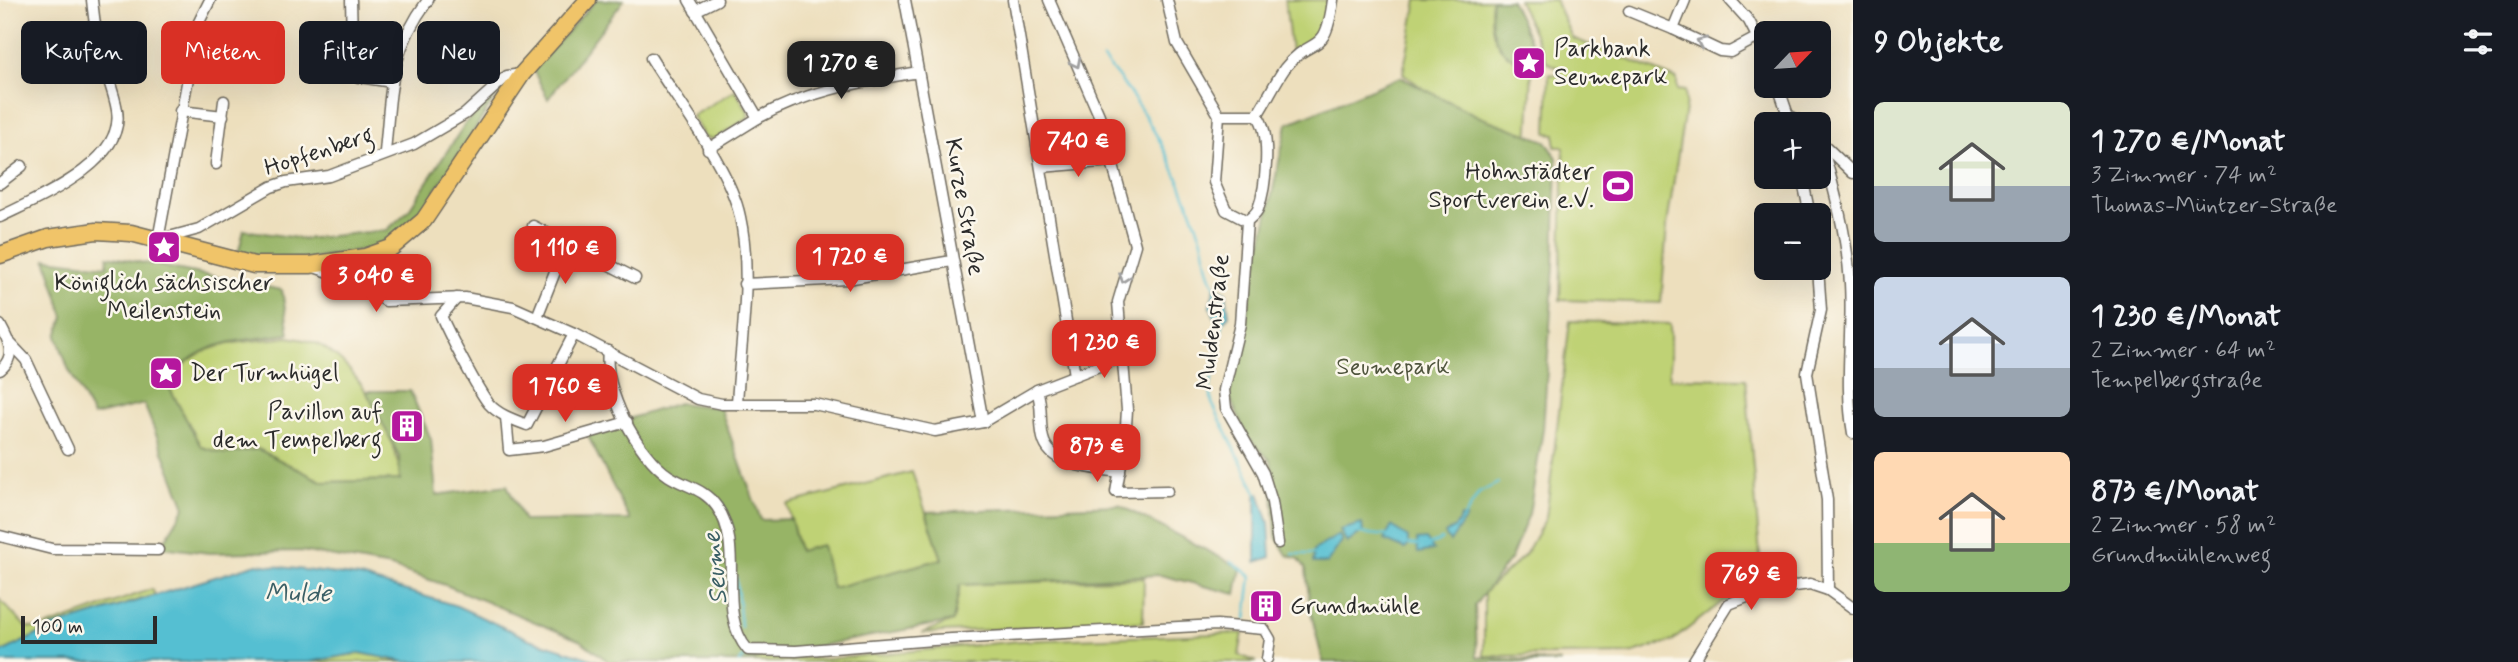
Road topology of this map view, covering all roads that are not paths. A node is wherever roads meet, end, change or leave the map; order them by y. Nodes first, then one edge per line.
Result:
1 (92, 0) edge
2 (210, 0) edge
3 (351, 0) edge
4 (428, 0) edge
5 (588, 0) edge
6 (689, 0) edge
7 (717, 0) edge
8 (905, 0) edge
9 (1013, 0) edge
10 (1049, 0) edge
11 (1167, 0) edge
12 (1333, 0) edge
13 (1685, 0) edge
14 (1730, 0) edge
15 (695, 11) junction
16 (1629, 11) dead end
17 (352, 21) edge
18 (1673, 29) junction
19 (1754, 32) edge
20 (403, 38) edge
21 (1754, 39) edge
22 (652, 58) dead end
23 (918, 72) junction
24 (522, 74) junction
25 (392, 84) edge
26 (224, 101) dead end
27 (180, 111) junction
28 (1219, 115) junction
29 (223, 116) junction
30 (1257, 116) junction
31 (758, 118) junction
32 (708, 149) junction
33 (1831, 151) edge
34 (385, 152) junction
35 (1113, 161) junction
36 (216, 164) dead end
37 (22, 166) dead end
38 (1041, 167) junction
39 (1853, 173) edge
40 (0, 183) edge
41 (1831, 184) edge
42 (0, 217) edge
43 (1247, 221) junction
44 (533, 226) dead end
45 (158, 240) junction
46 (566, 244) junction
47 (0, 255) edge
48 (952, 261) junction
49 (310, 265) junction
50 (635, 278) dead end
51 (1819, 280) edge
52 (744, 284) junction
53 (457, 298) junction
54 (537, 317) junction
55 (0, 325) edge
56 (574, 334) junction
57 (9, 342) junction
58 (608, 351) junction
59 (1122, 357) junction
60 (0, 370) edge
61 (1075, 375) junction
62 (1037, 390) junction
63 (737, 404) junction
64 (506, 417) junction
65 (627, 422) junction
66 (983, 422) junction
67 (1853, 433) edge
68 (68, 449) dead end
69 (1120, 472) junction
70 (1167, 491) dead end
71 (0, 536) edge
72 (1278, 543) dead end
73 (158, 550) dead end
74 (1828, 590) junction
75 (1853, 608) edge
76 (1267, 659) dead end
77 (1693, 662) edge

1 - 42 street
2 - 27 street
3 - 17 street
4 - 20 street
5 - 24 main road
6 - 15 street
7 - 15 street
8 - 23 street, Kurze Straße
9 - 38 street
10 -> 35 street
11 - 28 street
12 - 30 street
13 - 18 street
14 - 19 street
15 - 31 street
16 - 18 street
21 -> 18 street
22 - 32 street
23 - 31 street
23 - 48 street, Kurze Straße
24 - 34 street, Hopfenberg
24 - 49 main road
25 - 34 street
26 - 29 street
27 - 29 street
27 - 45 street
28 - 30 street
28 - 43 street, Muldenstraße
29 - 36 street
30 - 43 street, Muldenstraße
31 - 32 street
32 - 52 street
33 - 39 street
34 - 45 street, Hopfenberg
35 - 38 street
35 -> 59 street
37 - 40 street
38 - 61 street
41 - 67 street
43 - 72 street, Muldenstraße
44 - 46 street
45 - 47 main road
45 - 49 main road
46 - 50 street
46 - 54 street
48 - 52 street
48 - 66 street, Kurze Straße
49 - 53 street
51 - 74 street
52 - 63 street
53 - 54 street
53 - 64 street
54 - 56 street
55 - 57 street
56 - 58 street
56 - 64 street
57 - 60 street
57 - 68 street
58 - 63 street
58 - 65 street
59 - 61 street
59 - 69 street
61 - 62 street
62 - 66 street
62 - 69 street
63 - 66 street
64 - 65 street
65 - 76 street
69 - 70 street
71 - 73 street
74 - 75 street
74 - 77 street

